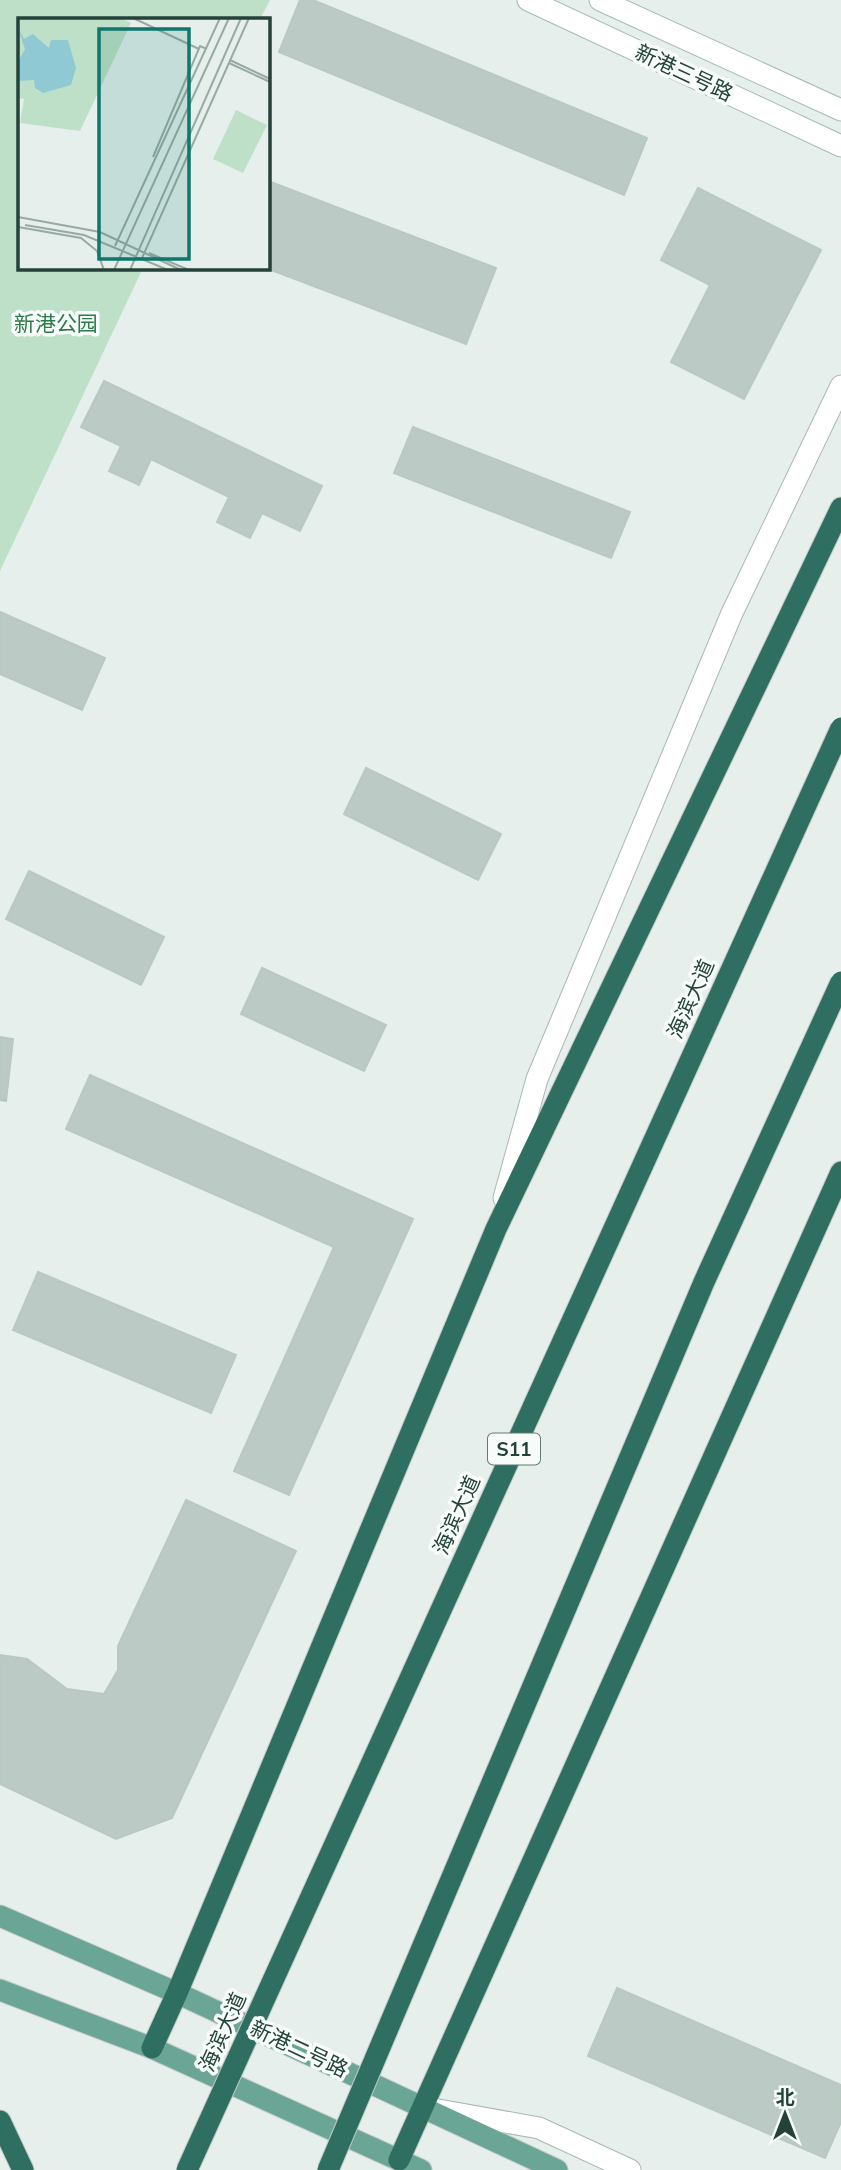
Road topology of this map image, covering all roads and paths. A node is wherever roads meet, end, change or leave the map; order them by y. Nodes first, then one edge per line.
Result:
1 (527, 0) edge
2 (600, 0) edge
3 (841, 110) edge
4 (841, 146) edge
5 (841, 386) edge
6 (841, 508) edge
7 (841, 727) edge
8 (841, 982) edge
9 (841, 1172) edge
10 (496, 1229) junction
11 (0, 1916) edge
12 (0, 1990) edge
13 (177, 1993) junction
14 (152, 2048) junction
15 (424, 2107) junction
16 (0, 2121) edge
17 (399, 2160) junction
18 (23, 2170) edge
19 (187, 2170) edge
20 (328, 2170) edge
21 (421, 2170) edge
22 (557, 2170) edge
23 (630, 2170) edge

1 - 4 street, 新港三号路
2 - 3 street, 新港三号路
5 - 10 street
6 - 10 highway
7 - 19 highway, 海滨大道 / S11, bridge
8 - 20 highway, bridge
9 - 15 highway
10 - 13 highway
11 - 13 main road, 新港二号路
12 - 14 main road
13 - 14 highway
13 - 15 main road, 新港二号路
14 - 17 main road
15 - 17 highway
15 - 22 main road, 新港二号路
15 - 23 street
16 - 18 highway
17 - 21 main road

